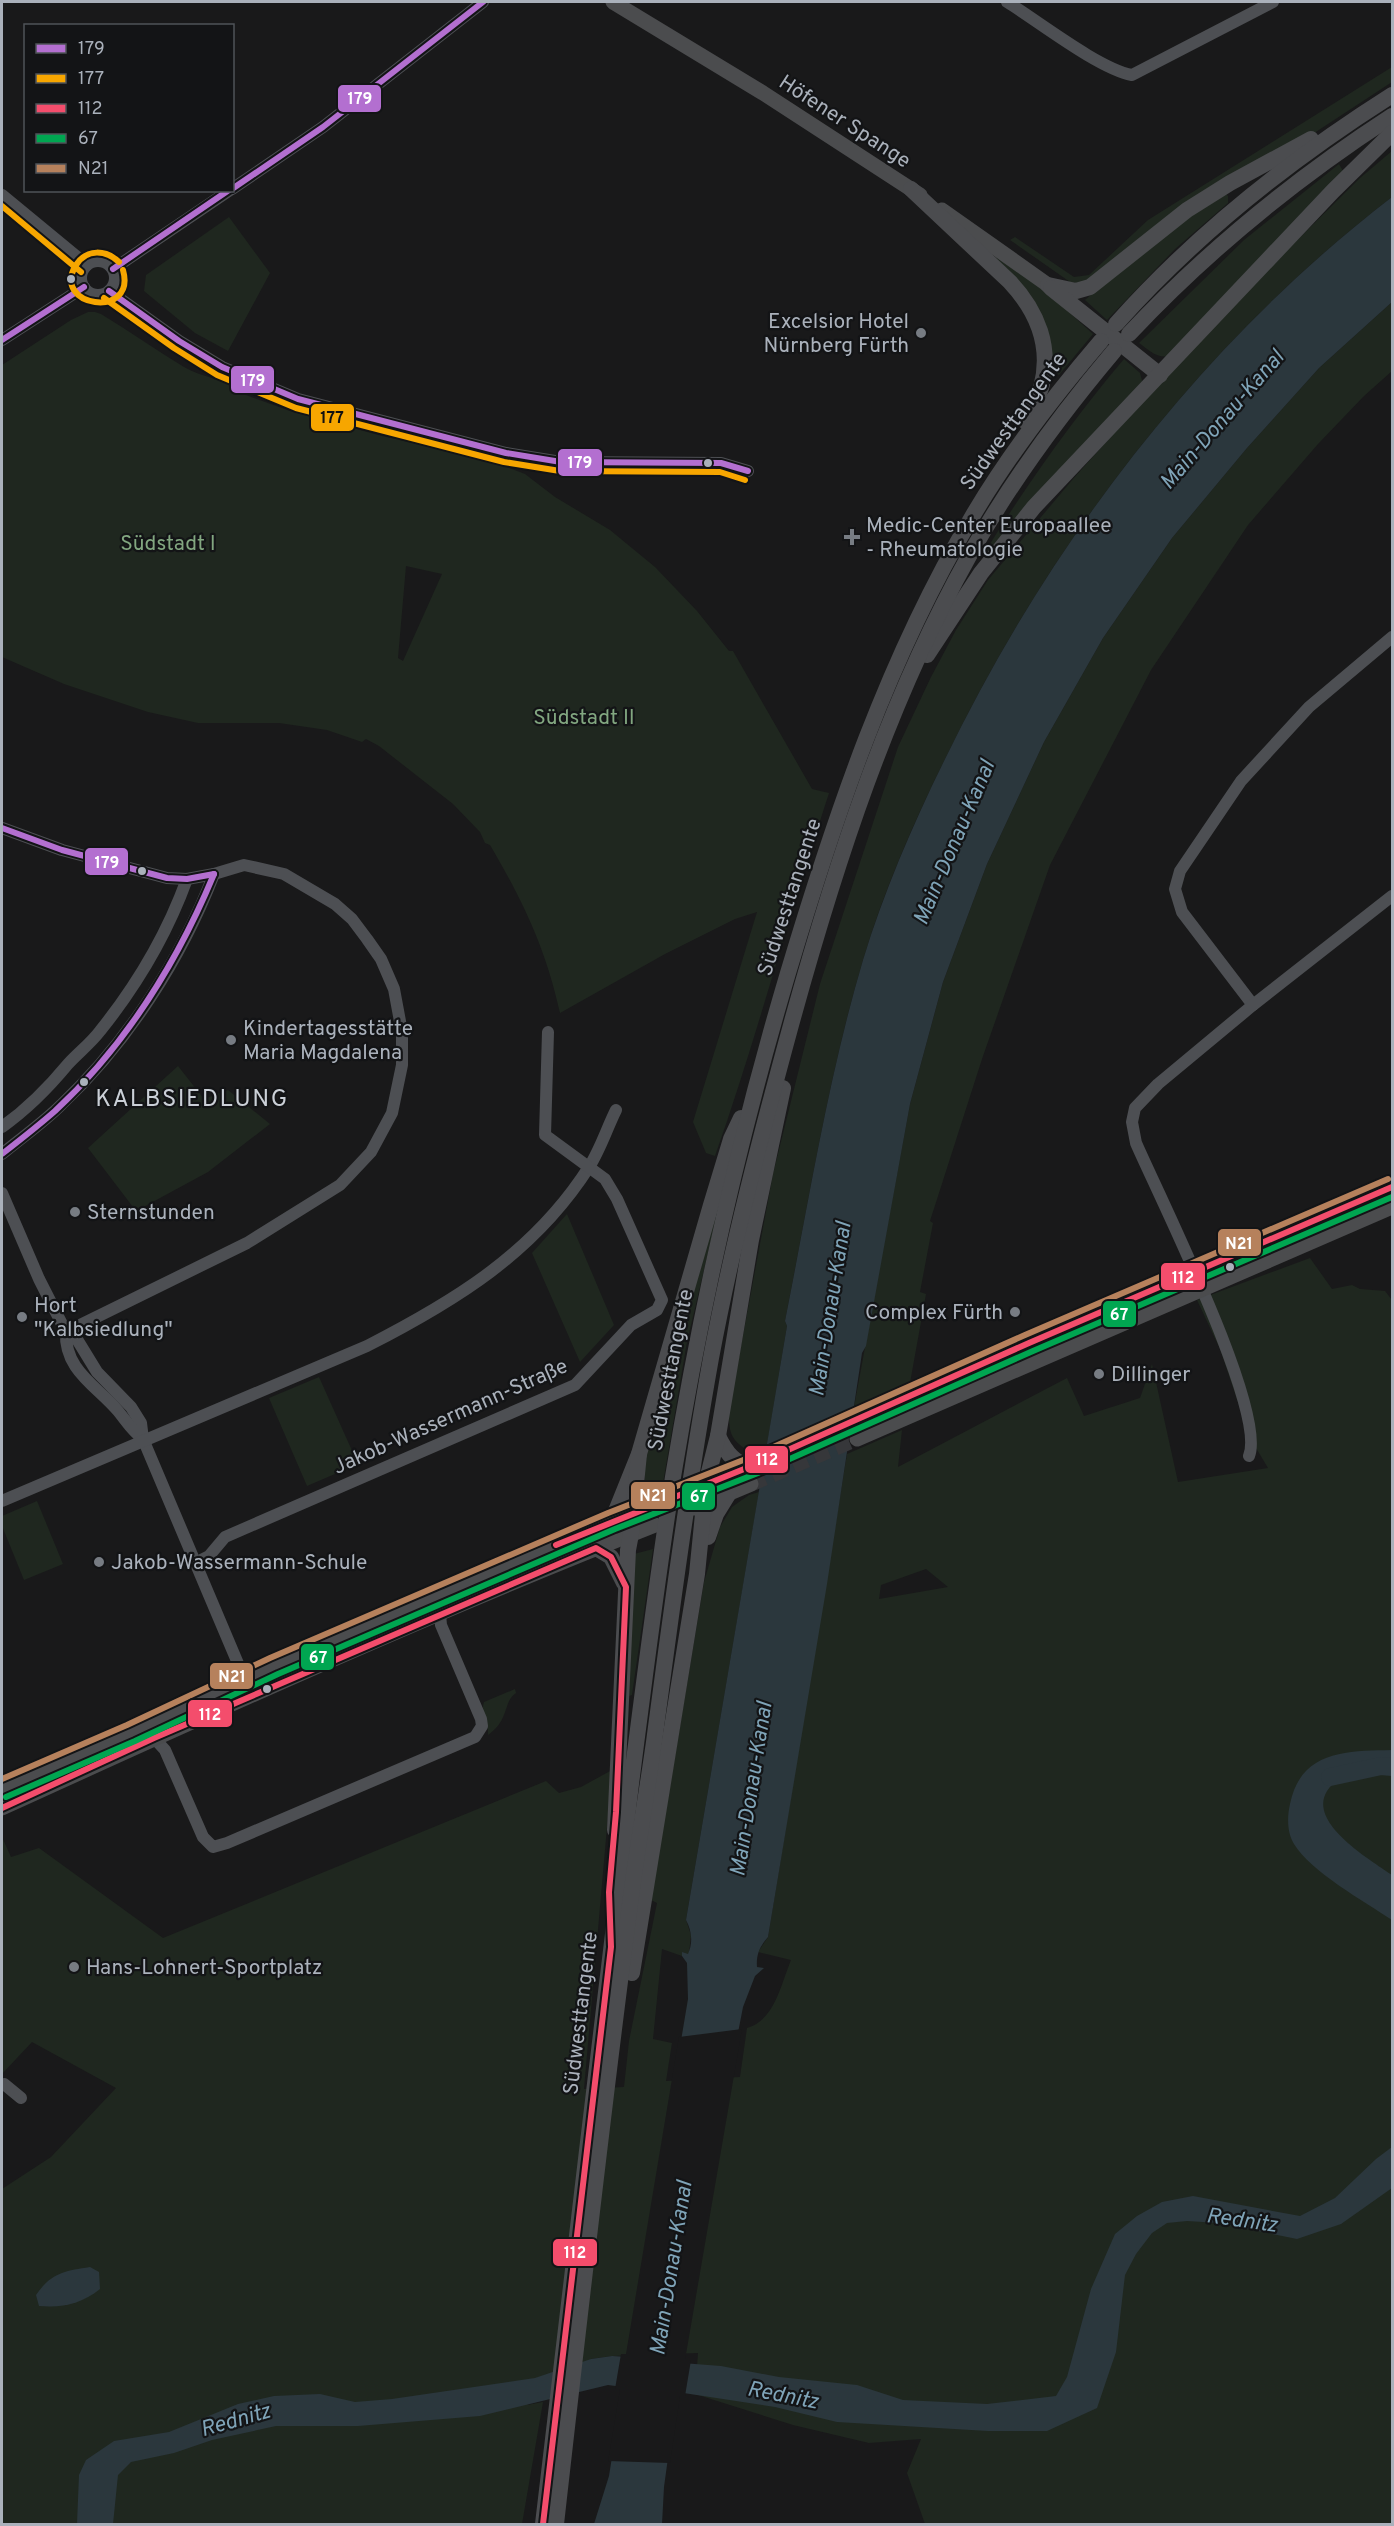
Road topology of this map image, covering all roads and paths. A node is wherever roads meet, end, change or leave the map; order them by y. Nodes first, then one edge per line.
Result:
1 (483, 2) edge
2 (613, 2) edge
3 (1007, 2) edge
4 (1273, 2) edge
5 (1392, 95) edge
6 (1392, 116) edge
7 (1356, 119) junction
8 (1392, 133) edge
9 (234, 188) edge
10 (911, 189) junction
11 (228, 192) edge
12 (2, 195) edge
13 (87, 265) junction
14 (113, 269) junction
15 (1048, 285) junction
16 (84, 287) junction
17 (109, 291) junction
18 (2, 339) edge
19 (1154, 370) junction
20 (1019, 445) junction
21 (748, 471) dead end
22 (1392, 638) edge
23 (906, 684) junction
24 (878, 732) junction
25 (2, 828) edge
26 (214, 874) junction
27 (187, 879) junction
28 (1392, 896) edge
29 (1252, 1005) junction
30 (792, 1022) junction
31 (548, 1032) dead end
32 (755, 1091) junction
33 (616, 1110) dead end
34 (2, 1127) edge
35 (2, 1154) edge
36 (589, 1167) junction
37 (1392, 1187) edge
38 (2, 1193) edge
39 (1392, 1207) edge
40 (1196, 1273) junction
41 (1203, 1290) junction
42 (66, 1332) junction
43 (861, 1417) tunnel mouth
44 (718, 1436) junction
45 (143, 1439) junction
46 (857, 1439) tunnel mouth
47 (639, 1454) junction
48 (1249, 1456) dead end
49 (754, 1465) joint
50 (751, 1484) tunnel mouth
51 (701, 1486) junction
52 (729, 1493) junction
53 (2, 1501) edge
54 (659, 1502) dead end
55 (699, 1506) junction
56 (634, 1512) junction
57 (612, 1521) junction
58 (655, 1525) dead end
59 (632, 1534) junction
60 (596, 1548) junction
61 (195, 1563) junction
62 (699, 1564) junction
63 (626, 1587) junction
64 (449, 1592) junction
65 (440, 1614) junction
66 (245, 1680) junction
67 (131, 1733) junction
68 (154, 1738) junction
69 (2, 1789) edge
70 (2, 1808) edge
71 (611, 1947) junction
72 (617, 2006) junction
73 (2, 2085) edge
74 (601, 2087) junction
75 (21, 2098) dead end
76 (562, 2420) junction
77 (543, 2524) edge
78 (556, 2524) edge

1 - 9 street
2 - 10 main road, Höfener Spange
3 - 4 street
5 - 7 highway
6 - 7 highway
7 - 15 highway
8 - 19 highway
10 - 15 main road, Höfener Spange
10 - 20 highway
11 - 14 street
12 - 13 street
13 - 14 street
13 - 16 street
14 - 17 street
15 - 19 highway
16 - 17 street
16 - 18 street
17 - 21 street
19 - 23 highway
20 - 23 highway, Südwesttangente
20 - 24 highway, Südwesttangente
22 - 29 street
23 - 24 highway, Südwesttangente
24 - 30 highway, Südwesttangente
24 - 32 highway, Südwesttangente
25 - 27 street
26 - 27 street
26 - 35 street
26 - 42 street
27 - 34 street
28 - 29 street
29 - 40 street
30 - 44 highway
30 - 72 highway, Südwesttangente
31 - 36 street
32 - 47 highway
32 - 71 highway, Südwesttangente
33 - 36 street
36 - 45 street
36 - 61 street, Jakob-Wassermann-Straße
37 - 40 main road
38 - 42 street
39 - 41 main road
40 - 41 street
40 - 43 main road
41 - 46 main road
41 - 48 street
42 - 45 street
44 - 49 highway
44 - 51 highway
45 - 53 street
45 - 61 street
47 - 56 highway
47 - 57 highway
49 - 51 main road
50 - 52 main road
51 - 55 highway
52 - 55 main road
52 - 62 highway
54 - 56 main road
55 - 62 highway
56 - 57 main road
56 - 59 highway
57 - 64 main road
58 - 59 main road
59 - 60 main road
59 - 63 highway
60 - 63 highway
60 - 65 main road
61 - 66 street
62 - 72 highway
63 - 71 highway
64 - 65 street
64 - 66 main road
65 - 68 main road
65 - 68 street
66 - 67 main road
67 - 68 street
67 - 69 main road
68 - 70 main road
71 - 74 highway, Südwesttangente
72 - 74 highway, Südwesttangente
73 - 75 street
74 - 76 highway, Südwesttangente
76 - 77 highway, Südwesttangente
76 - 78 highway, Südwesttangente

